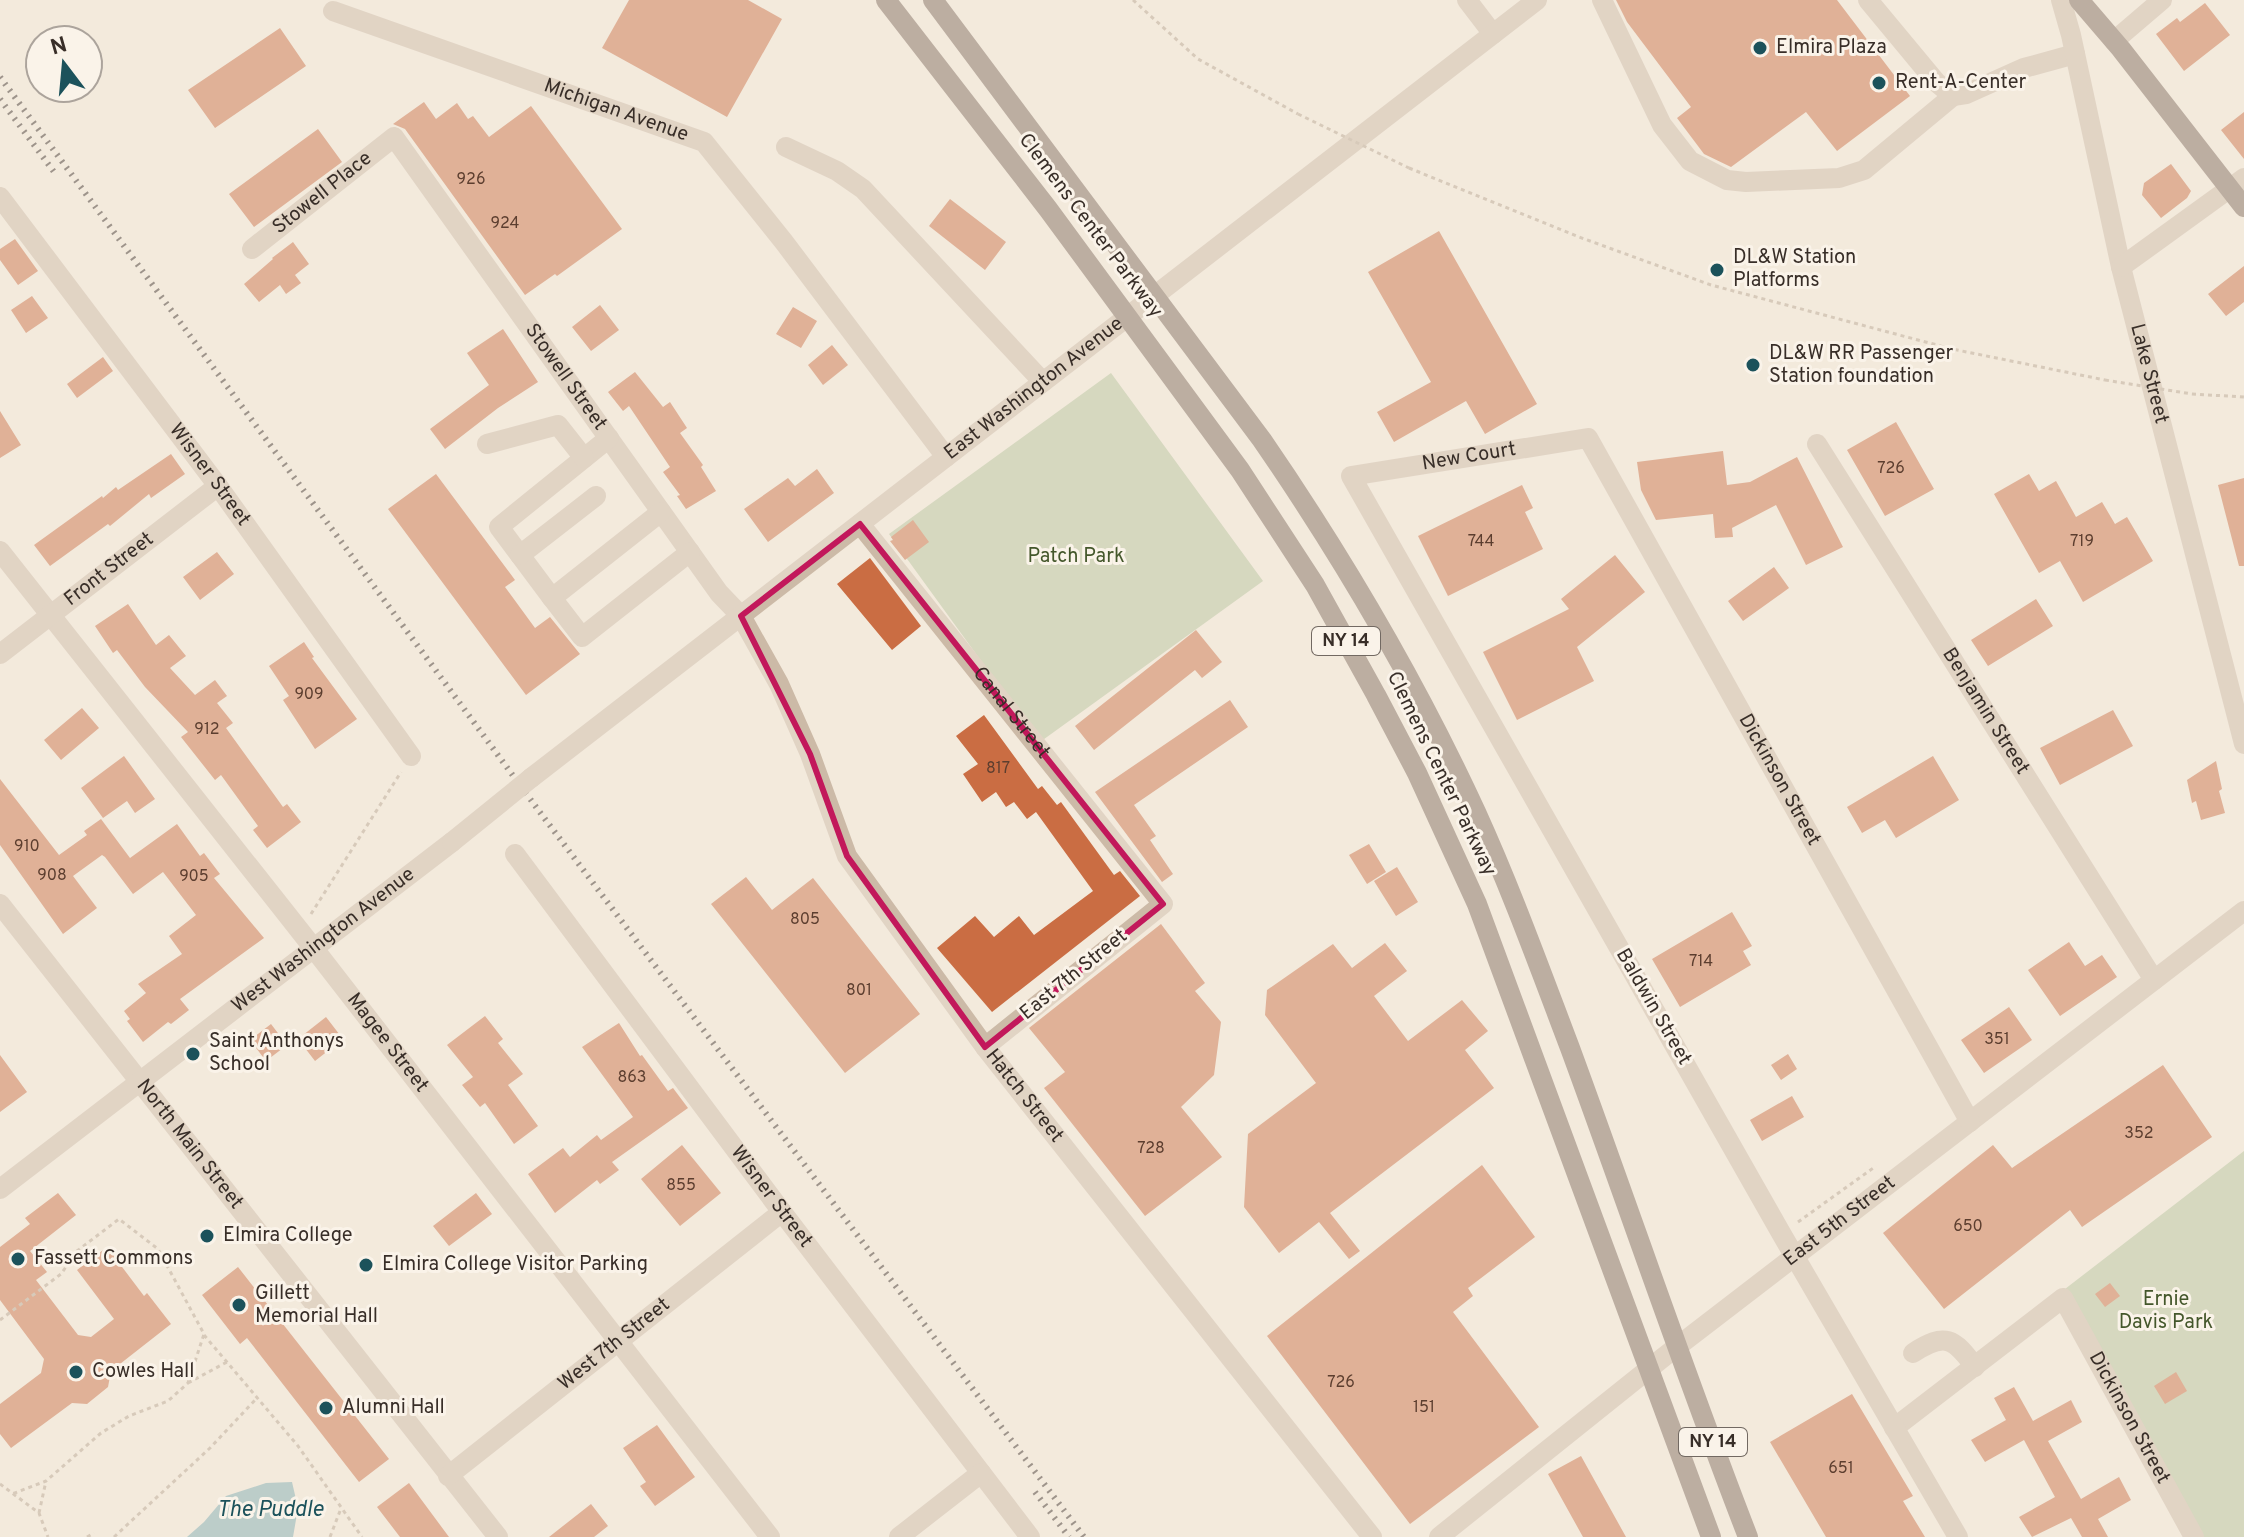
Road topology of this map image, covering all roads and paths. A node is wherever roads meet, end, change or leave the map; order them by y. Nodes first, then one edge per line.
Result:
1 (886, 0) edge
2 (933, 0) edge
3 (1133, 0) edge
4 (1467, 0) edge
5 (1537, 0) edge
6 (1602, 0) edge
7 (1868, 0) edge
8 (2061, 0) edge
9 (2079, 0) edge
10 (2155, 2) edge
11 (333, 11) dead end
12 (1493, 34) junction
13 (2114, 41) junction
14 (2075, 54) junction
15 (1953, 96) junction
16 (394, 137) joint
17 (786, 147) dead end
18 (2237, 183) edge
19 (0, 197) edge
20 (2244, 207) edge
21 (252, 249) dead end
22 (2121, 267) junction
23 (1155, 295) junction
24 (1127, 317) junction
25 (1043, 382) junction
26 (2244, 397) edge
27 (585, 404) junction
28 (558, 425) junction
29 (609, 438) junction
30 (1588, 438) joint
31 (487, 444) dead end
32 (1817, 444) dead end
33 (946, 457) junction
34 (584, 458) junction
35 (1351, 476) joint
36 (218, 486) junction
37 (596, 496) dead end
38 (661, 512) junction
39 (860, 524) junction
40 (0, 551) edge
41 (690, 552) junction
42 (520, 555) junction
43 (552, 598) junction
44 (50, 615) junction
45 (741, 616) junction
46 (0, 654) edge
47 (2244, 744) edge
48 (411, 756) joint
49 (531, 778) joint
50 (515, 854) dead end
51 (0, 904) edge
52 (1163, 904) joint
53 (2244, 911) edge
54 (309, 917) dead end
55 (315, 950) junction
56 (2154, 980) junction
57 (985, 1047) junction
58 (140, 1081) junction
59 (1970, 1122) junction
60 (1876, 1166) dead end
61 (0, 1189) edge
62 (782, 1212) junction
63 (1797, 1222) dead end
64 (1795, 1257) junction
65 (0, 1320) edge
66 (204, 1334) junction
67 (617, 1342) junction
68 (1678, 1347) junction
69 (1913, 1353) dead end
70 (228, 1362) junction
71 (1975, 1367) junction
72 (1648, 1370) junction
73 (188, 1383) junction
74 (257, 1398) junction
75 (1894, 1428) junction
76 (981, 1473) junction
77 (448, 1476) junction
78 (46, 1481) junction
79 (0, 1484) edge
80 (12, 1494) junction
81 (340, 1509) junction
82 (39, 1513) junction
83 (94, 1533) dead end
84 (48, 1537) edge
85 (87, 1537) edge
86 (114, 1537) edge
87 (330, 1537) edge
88 (362, 1537) edge
89 (498, 1537) edge
90 (770, 1537) edge
91 (899, 1537) edge
92 (1030, 1537) edge
93 (1372, 1537) edge
94 (1439, 1537) edge
95 (1711, 1537) edge
96 (1748, 1537) edge
97 (1958, 1537) edge
98 (2194, 1537) edge

1 - 24 main road, Clemens Center Parkway / NY 14
2 - 23 main road, Clemens Center Parkway / NY 14
3 - 26 path, bridge
4 - 12 street
5 - 12 street, East Washington Avenue
6 - 15 street
7 - 15 street
8 - 14 street, Lake Street
9 - 13 main road
10 - 13 street
11 - 33 street, Michigan Avenue
12 - 23 street, East Washington Avenue
13 - 18 main road
14 - 15 street
14 - 22 street, Lake Street
16 - 21 street, Stowell Place
16 - 27 street, Stowell Street
17 - 25 street
18 - 20 main road
18 - 22 street
19 - 36 street, Wisner Street
22 - 47 street, Lake Street
23 - 24 street, East Washington Avenue
23 - 68 main road, Clemens Center Parkway / NY 14
24 - 25 street, East Washington Avenue
24 - 72 main road, Clemens Center Parkway / NY 14
25 - 33 street, East Washington Avenue
27 - 28 street
27 - 29 street, Stowell Street
28 - 31 street
28 - 34 street
29 - 34 street
29 - 38 street, Stowell Street
30 - 35 street, New Court
30 - 59 street, Dickinson Street
32 - 56 street, Benjamin Street
33 - 39 street, East Washington Avenue
34 - 42 street
35 - 64 street, Baldwin Street
36 - 44 street, Front Street
36 - 48 street, Wisner Street
37 - 42 street
38 - 41 street, Stowell Street
38 - 43 street
39 - 45 street, East Washington Avenue
39 - 52 street, Canal Street
40 - 44 street, Magee Street
41 - 43 street
41 - 45 street, Stowell Street
42 - 43 street
44 - 46 street, Front Street
44 - 55 street, Magee Street
45 - 49 street, East Washington Avenue
45 - 57 street, Hatch Street
48 - 54 path
49 - 55 street, West Washington Avenue, bridge
50 - 62 street, Wisner Street
51 - 58 street, North Main Street
52 - 57 street, East 7th Street
53 - 56 street, East 5th Street
55 - 58 street, West Washington Avenue
55 - 67 street, Magee Street
56 - 59 street, East 5th Street
57 - 93 street, Hatch Street
58 - 61 street, West Washington Avenue
58 - 77 street, North Main Street
59 - 64 street, East 5th Street
60 - 63 path
62 - 67 street, West 7th Street
62 - 76 street, Wisner Street
64 - 68 street, East 5th Street
64 - 75 street, Baldwin Street
65 - 66 path
66 - 70 path
66 - 73 path
67 - 77 street, West 7th Street
67 - 90 street, Magee Street
68 - 72 street, East 5th Street
68 - 96 main road, Clemens Center Parkway / NY 14
69 - 71 street
70 - 73 path
70 - 74 path
71 - 75 street
71 - 98 street, Dickinson Street
72 - 94 street, East 5th Street
72 - 95 main road, Clemens Center Parkway / NY 14
73 - 78 path
74 - 81 path
74 - 86 path
75 - 97 street, Baldwin Street
76 - 91 street
76 - 92 street, Wisner Street
77 - 89 street, North Main Street
78 - 80 path
78 - 82 path
79 - 80 path
80 - 82 path
81 - 87 path
81 - 88 path
82 - 84 path
83 - 85 path

